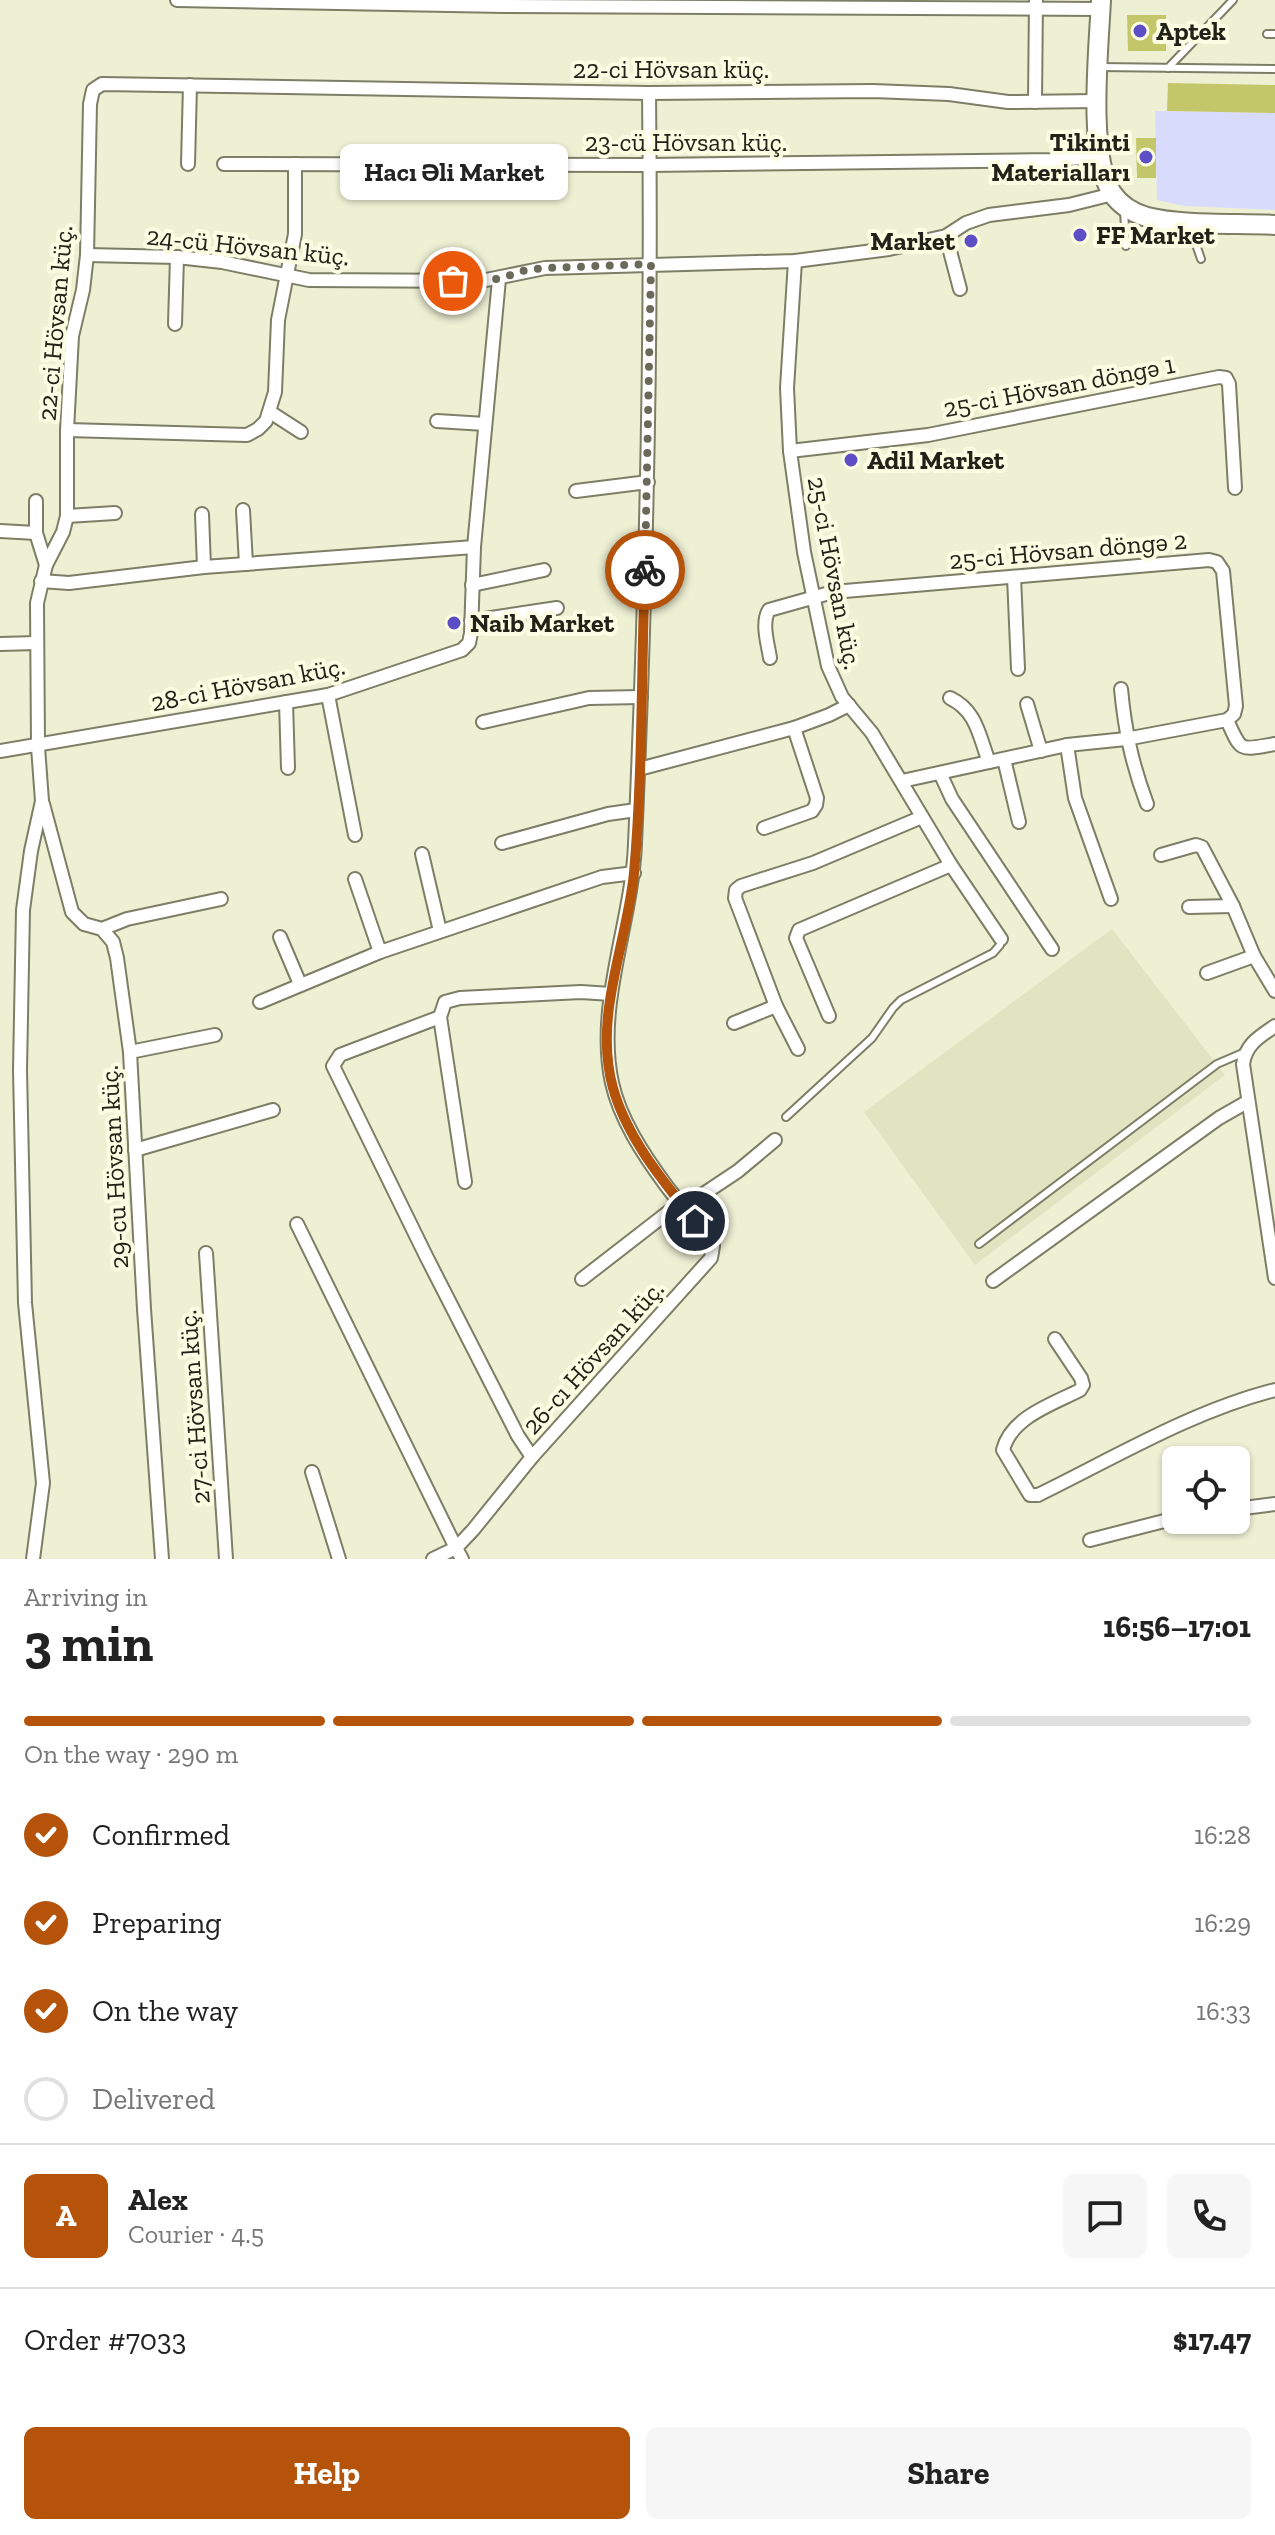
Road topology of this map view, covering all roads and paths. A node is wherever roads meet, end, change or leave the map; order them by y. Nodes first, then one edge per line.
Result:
1 (177, 0) edge
2 (242, 0) edge
3 (1233, 0) edge
4 (381, 2) edge
5 (505, 3) edge
6 (642, 3) edge
7 (772, 4) edge
8 (906, 4) edge
9 (1100, 4) edge
10 (1036, 5) edge
11 (1267, 34) dead end
12 (1275, 34) edge
13 (1099, 67) junction
14 (1168, 68) junction
15 (1275, 69) edge
16 (190, 85) junction
17 (649, 93) junction
18 (1098, 101) junction
19 (1035, 102) junction
20 (1100, 157) junction
21 (188, 164) dead end
22 (224, 164) dead end
23 (295, 164) junction
24 (650, 165) junction
25 (1118, 200) junction
26 (1188, 221) junction
27 (1275, 225) edge
28 (946, 236) junction
29 (1126, 246) dead end
30 (87, 255) junction
31 (177, 257) junction
32 (1201, 259) dead end
33 (795, 261) junction
34 (651, 264) junction
35 (286, 276) junction
36 (499, 279) junction
37 (960, 289) dead end
38 (175, 324) dead end
39 (270, 412) junction
40 (437, 421) dead end
41 (485, 424) junction
42 (67, 430) junction
43 (301, 432) dead end
44 (790, 451) junction
45 (648, 482) junction
46 (1235, 488) dead end
47 (576, 491) dead end
48 (36, 501) dead end
49 (243, 510) dead end
50 (115, 513) dead end
51 (202, 514) dead end
52 (67, 516) junction
53 (0, 531) edge
54 (36, 533) junction
55 (474, 547) junction
56 (246, 564) junction
57 (46, 565) junction
58 (204, 567) junction
59 (544, 570) dead end
60 (1014, 577) junction
61 (41, 581) junction
62 (472, 585) junction
63 (813, 598) junction
64 (557, 608) dead end
65 (471, 621) junction
66 (37, 643) junction
67 (0, 644) edge
68 (770, 658) dead end
69 (1018, 669) dead end
70 (1121, 689) dead end
71 (328, 695) junction
72 (641, 697) junction
73 (950, 698) dead end
74 (286, 702) junction
75 (1027, 704) dead end
76 (849, 705) junction
77 (1227, 720) junction
78 (483, 722) dead end
79 (794, 728) junction
80 (1126, 739) junction
81 (1275, 744) edge
82 (1067, 745) junction
83 (38, 747) junction
84 (0, 751) edge
85 (1041, 751) junction
86 (1004, 759) junction
87 (989, 762) junction
88 (288, 768) dead end
89 (639, 769) junction
90 (940, 773) junction
91 (902, 781) junction
92 (42, 801) junction
93 (1147, 804) dead end
94 (636, 810) junction
95 (922, 817) junction
96 (1019, 822) dead end
97 (764, 828) dead end
98 (355, 835) dead end
99 (502, 843) dead end
100 (422, 854) dead end
101 (1161, 855) dead end
102 (951, 865) junction
103 (634, 873) junction
104 (355, 879) dead end
105 (221, 899) dead end
106 (1111, 899) dead end
107 (1233, 906) junction
108 (1189, 907) dead end
109 (102, 929) junction
110 (440, 931) junction
111 (280, 937) dead end
112 (1001, 939) joint
113 (1052, 949) dead end
114 (380, 952) junction
115 (1254, 956) junction
116 (1270, 971) edge
117 (1207, 973) dead end
118 (300, 984) junction
119 (1275, 991) edge
120 (611, 994) junction
121 (260, 1002) dead end
122 (776, 1006) junction
123 (829, 1016) dead end
124 (440, 1017) junction
125 (734, 1023) dead end
126 (1275, 1026) edge
127 (215, 1035) dead end
128 (798, 1049) dead end
129 (130, 1052) junction
130 (1245, 1052) junction
131 (1247, 1102) junction
132 (273, 1110) dead end
133 (786, 1117) dead end
134 (775, 1140) dead end
135 (135, 1150) junction
136 (465, 1182) dead end
137 (682, 1205) junction
138 (297, 1224) dead end
139 (1272, 1234) edge
140 (979, 1244) dead end
141 (206, 1253) dead end
142 (1275, 1278) edge
143 (582, 1279) dead end
144 (993, 1281) dead end
145 (1055, 1339) dead end
146 (1275, 1390) edge
147 (532, 1457) junction
148 (312, 1472) dead end
149 (1275, 1504) edge
150 (1250, 1507) edge
151 (1162, 1522) edge
152 (1090, 1540) dead end
153 (459, 1553) edge
154 (33, 1559) edge
155 (162, 1559) edge
156 (226, 1559) edge
157 (339, 1559) edge
158 (433, 1559) edge

1 - 2 street
2 - 4 street
3 - 14 lane
4 - 5 street
5 - 6 street
6 - 7 street
7 - 8 street
8 - 10 street
9 - 10 street
9 - 13 main road
10 - 19 street
11 - 12 lane
13 - 14 lane
13 - 18 main road
14 - 15 lane
16 - 17 street, 22-ci Hövsan küç.
16 - 21 street
16 - 30 street, 22-ci Hövsan küç.
17 - 19 street, 22-ci Hövsan küç.
17 - 24 street, 26-cı Hövsan küç.
18 - 19 street, 22-ci Hövsan küç.
18 - 20 main road
20 - 24 street, 23-cü Hövsan küç.
20 - 25 main road
22 - 23 street, 23-cü Hövsan küç.
23 - 24 street, 23-cü Hövsan küç.
23 - 35 street
24 - 34 street, 26-cı Hövsan küç.
25 - 26 main road
25 - 28 street, 24-cü Hövsan küç.
25 - 29 lane
26 - 27 main road
26 - 32 lane
28 - 33 street, 24-cü Hövsan küç.
28 - 37 street
30 - 31 street, 24-cü Hövsan küç.
30 - 42 street, 22-ci Hövsan küç.
31 - 35 street, 24-cü Hövsan küç.
31 - 38 street
33 - 34 street, 24-cü Hövsan küç.
33 - 44 street, 25-ci Hövsan küç.
34 - 36 street, 24-cü Hövsan küç.
34 - 45 street, 26-cı Hövsan küç.
35 - 36 street, 24-cü Hövsan küç.
35 - 39 street
36 - 41 street, 28-ci Hövsan küç.
39 - 42 street
39 - 43 street
40 - 41 street
41 - 55 street, 28-ci Hövsan küç.
42 - 52 street, 22-ci Hövsan küç.
44 - 46 street, 25-ci Hövsan döngə 1
44 - 63 street, 25-ci Hövsan küç.
45 - 47 street
45 - 72 street, 26-cı Hövsan küç.
48 - 54 street
49 - 56 street
50 - 52 street
51 - 58 street
52 - 57 street, 22-ci Hövsan küç.
53 - 54 street
54 - 57 street
55 - 56 street
55 - 62 street, 28-ci Hövsan küç.
56 - 58 street
57 - 61 street, 22-ci Hövsan küç.
58 - 61 street
59 - 62 street
60 - 63 street, 25-ci Hövsan döngə 2
60 - 69 street
60 - 77 street, 25-ci Hövsan döngə 2
61 - 66 street, 22-ci Hövsan küç.
62 - 65 street, 28-ci Hövsan küç.
63 - 68 street, 25-ci Hövsan döngə 2
63 - 76 street, 25-ci Hövsan küç.
64 - 65 street
65 - 71 street, 28-ci Hövsan küç.
66 - 67 street
66 - 83 street, 22-ci Hövsan küç.
70 - 80 street
71 - 74 street, 28-ci Hövsan küç.
71 - 98 street
72 - 78 street
72 - 89 street, 26-cı Hövsan küç.
73 - 87 street
74 - 83 street, 28-ci Hövsan küç.
74 - 88 street
75 - 85 street
76 - 79 street
76 - 91 street, 25-ci Hövsan küç.
77 - 80 street
77 - 81 street
79 - 89 street
79 - 97 street
80 - 82 street
80 - 93 street
82 - 85 street
82 - 106 street
83 - 84 street, 28-ci Hövsan küç.
83 - 92 street, 22-ci Hövsan küç.
85 - 86 street
86 - 87 street
86 - 96 street
87 - 90 street
89 - 94 street, 26-cı Hövsan küç.
90 - 91 street
90 - 113 street
91 - 95 street, 25-ci Hövsan küç.
92 - 109 street
92 - 154 street, 22-ci Hövsan küç.
94 - 99 street
94 - 103 street, 26-cı Hövsan küç.
95 - 102 street, 25-ci Hövsan küç.
95 - 122 street
100 - 110 street
101 - 107 street
102 - 112 street, 25-ci Hövsan küç.
102 - 123 street
103 - 110 street
103 - 120 street, 26-cı Hövsan küç.
104 - 114 street
105 - 109 street
107 - 108 street
107 - 115 street
109 - 129 street, 29-cu Hövsan küç.
110 - 114 street
111 - 118 street
112 - 133 lane
114 - 118 street
115 - 116 street
115 - 117 street
116 - 119 street
118 - 121 street
120 - 124 street
120 - 137 street, 26-cı Hövsan küç.
122 - 125 street
122 - 128 street
124 - 136 street
124 - 147 street
126 - 130 street
127 - 129 street
129 - 135 street, 29-cu Hövsan küç.
130 - 131 street
130 - 140 lane
131 - 139 street
131 - 144 street
132 - 135 street
134 - 137 street
135 - 155 street, 29-cu Hövsan küç.
137 - 143 street
137 - 147 street, 26-cı Hövsan küç.
138 - 153 street
139 - 142 street
141 - 156 street, 27-ci Hövsan küç.
145 - 146 street
147 - 153 street, 26-cı Hövsan küç.
148 - 157 street
149 - 150 street
151 - 152 street
153 - 158 street

